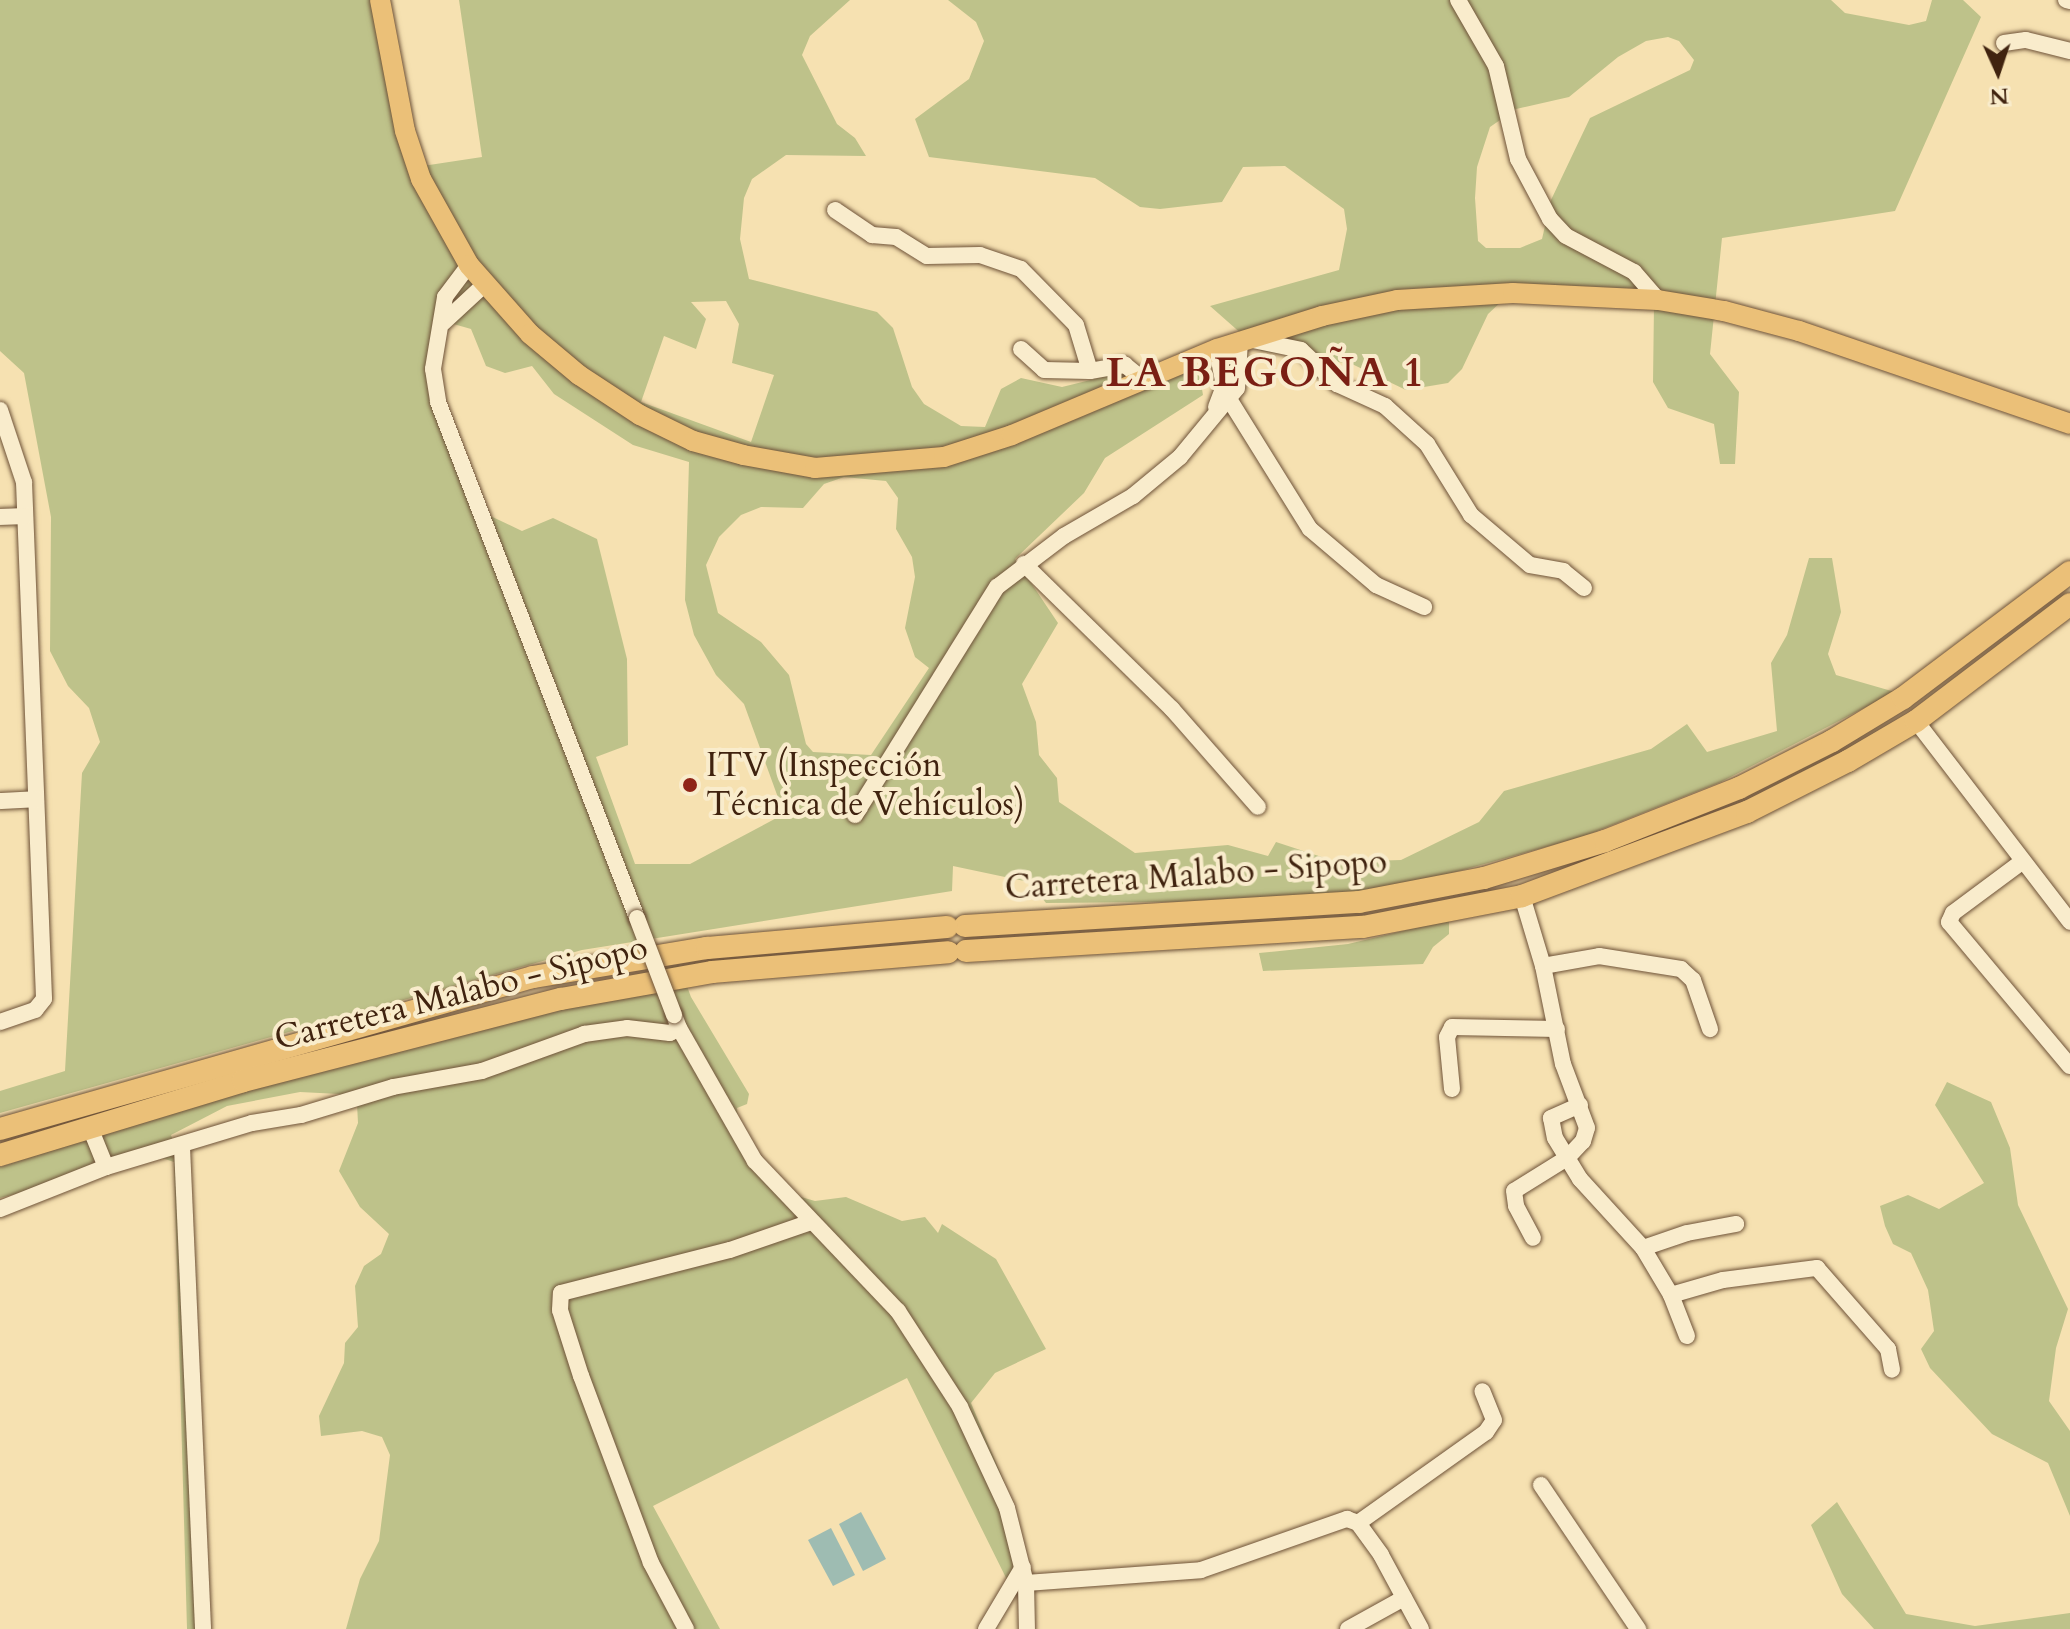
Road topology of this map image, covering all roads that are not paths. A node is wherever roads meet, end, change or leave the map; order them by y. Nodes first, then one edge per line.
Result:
1 (380, 0) edge
2 (1458, 0) edge
3 (2004, 43) dead end
4 (2070, 51) edge
5 (835, 210) dead end
6 (469, 265) junction
7 (486, 283) junction
8 (1658, 300) junction
9 (443, 323) junction
10 (1243, 340) junction
11 (1021, 349) dead end
12 (1217, 349) junction
13 (1090, 371) junction
14 (1145, 381) junction
15 (1229, 399) junction
16 (0, 410) edge
17 (1212, 416) junction
18 (2067, 424) edge
19 (25, 516) junction
20 (0, 517) edge
21 (1024, 564) junction
22 (2070, 572) edge
23 (1584, 588) dead end
24 (2070, 604) edge
25 (1424, 607) dead end
26 (1916, 721) junction
27 (36, 799) junction
28 (0, 801) edge
29 (1258, 807) dead end
30 (855, 815) dead end
31 (2023, 861) junction
32 (1522, 896) junction
33 (2070, 922) edge
34 (1543, 966) junction
35 (0, 1022) edge
36 (677, 1022) junction
37 (1557, 1029) junction
38 (1710, 1029) dead end
39 (2070, 1066) edge
40 (1452, 1089) dead end
41 (1580, 1105) junction
42 (0, 1129) edge
43 (91, 1130) junction
44 (182, 1147) junction
45 (0, 1155) edge
46 (1567, 1158) junction
47 (106, 1167) junction
48 (0, 1209) edge
49 (811, 1222) junction
50 (1736, 1224) dead end
51 (1533, 1238) dead end
52 (1643, 1248) junction
53 (1671, 1295) junction
54 (1687, 1336) dead end
55 (1892, 1370) dead end
56 (1482, 1391) dead end
57 (1541, 1485) dead end
58 (1358, 1523) junction
59 (1024, 1575) junction
60 (1404, 1598) junction
61 (203, 1629) edge
62 (686, 1629) edge
63 (986, 1629) edge
64 (1027, 1629) edge
65 (1348, 1629) edge
66 (1421, 1629) edge
67 (1638, 1629) edge

1 - 6 main road
2 - 8 street
3 - 4 street
5 - 13 street
6 - 7 main road
6 - 9 street
7 - 9 street
7 - 14 main road
8 - 10 main road
8 - 18 main road
9 - 36 street, bridge
10 - 12 main road
10 - 15 street
10 - 23 street
11 - 13 street
12 - 14 main road
12 - 17 street
13 - 14 street
15 - 17 street
15 - 25 street
16 - 19 street
17 - 21 street
19 - 20 street
19 - 27 street
21 - 29 street
21 - 30 street
22 - 42 highway, Carretera Malabo - Sipopo
24 - 26 highway, Carretera Malabo - Sipopo
26 - 31 street
26 - 32 highway, Carretera Malabo - Sipopo
27 - 28 street
27 - 35 street
31 - 33 street
31 - 39 street
32 - 34 street
32 - 43 highway, Carretera Malabo - Sipopo
34 - 37 street
34 - 38 street
36 - 44 street
36 - 49 street
37 - 40 street
37 - 41 street
41 - 46 street
41 - 46 street
43 - 45 highway, Carretera Malabo - Sipopo
43 - 47 street
44 - 47 street
44 - 61 street
46 - 51 street
46 - 52 street
47 - 48 street
49 - 59 street
49 - 62 street
50 - 52 street
52 - 53 street
53 - 54 street
53 - 55 street
56 - 58 street
57 - 67 street
58 - 59 street
58 - 60 street
59 - 63 street
59 - 64 street
60 - 65 street
60 - 66 street

